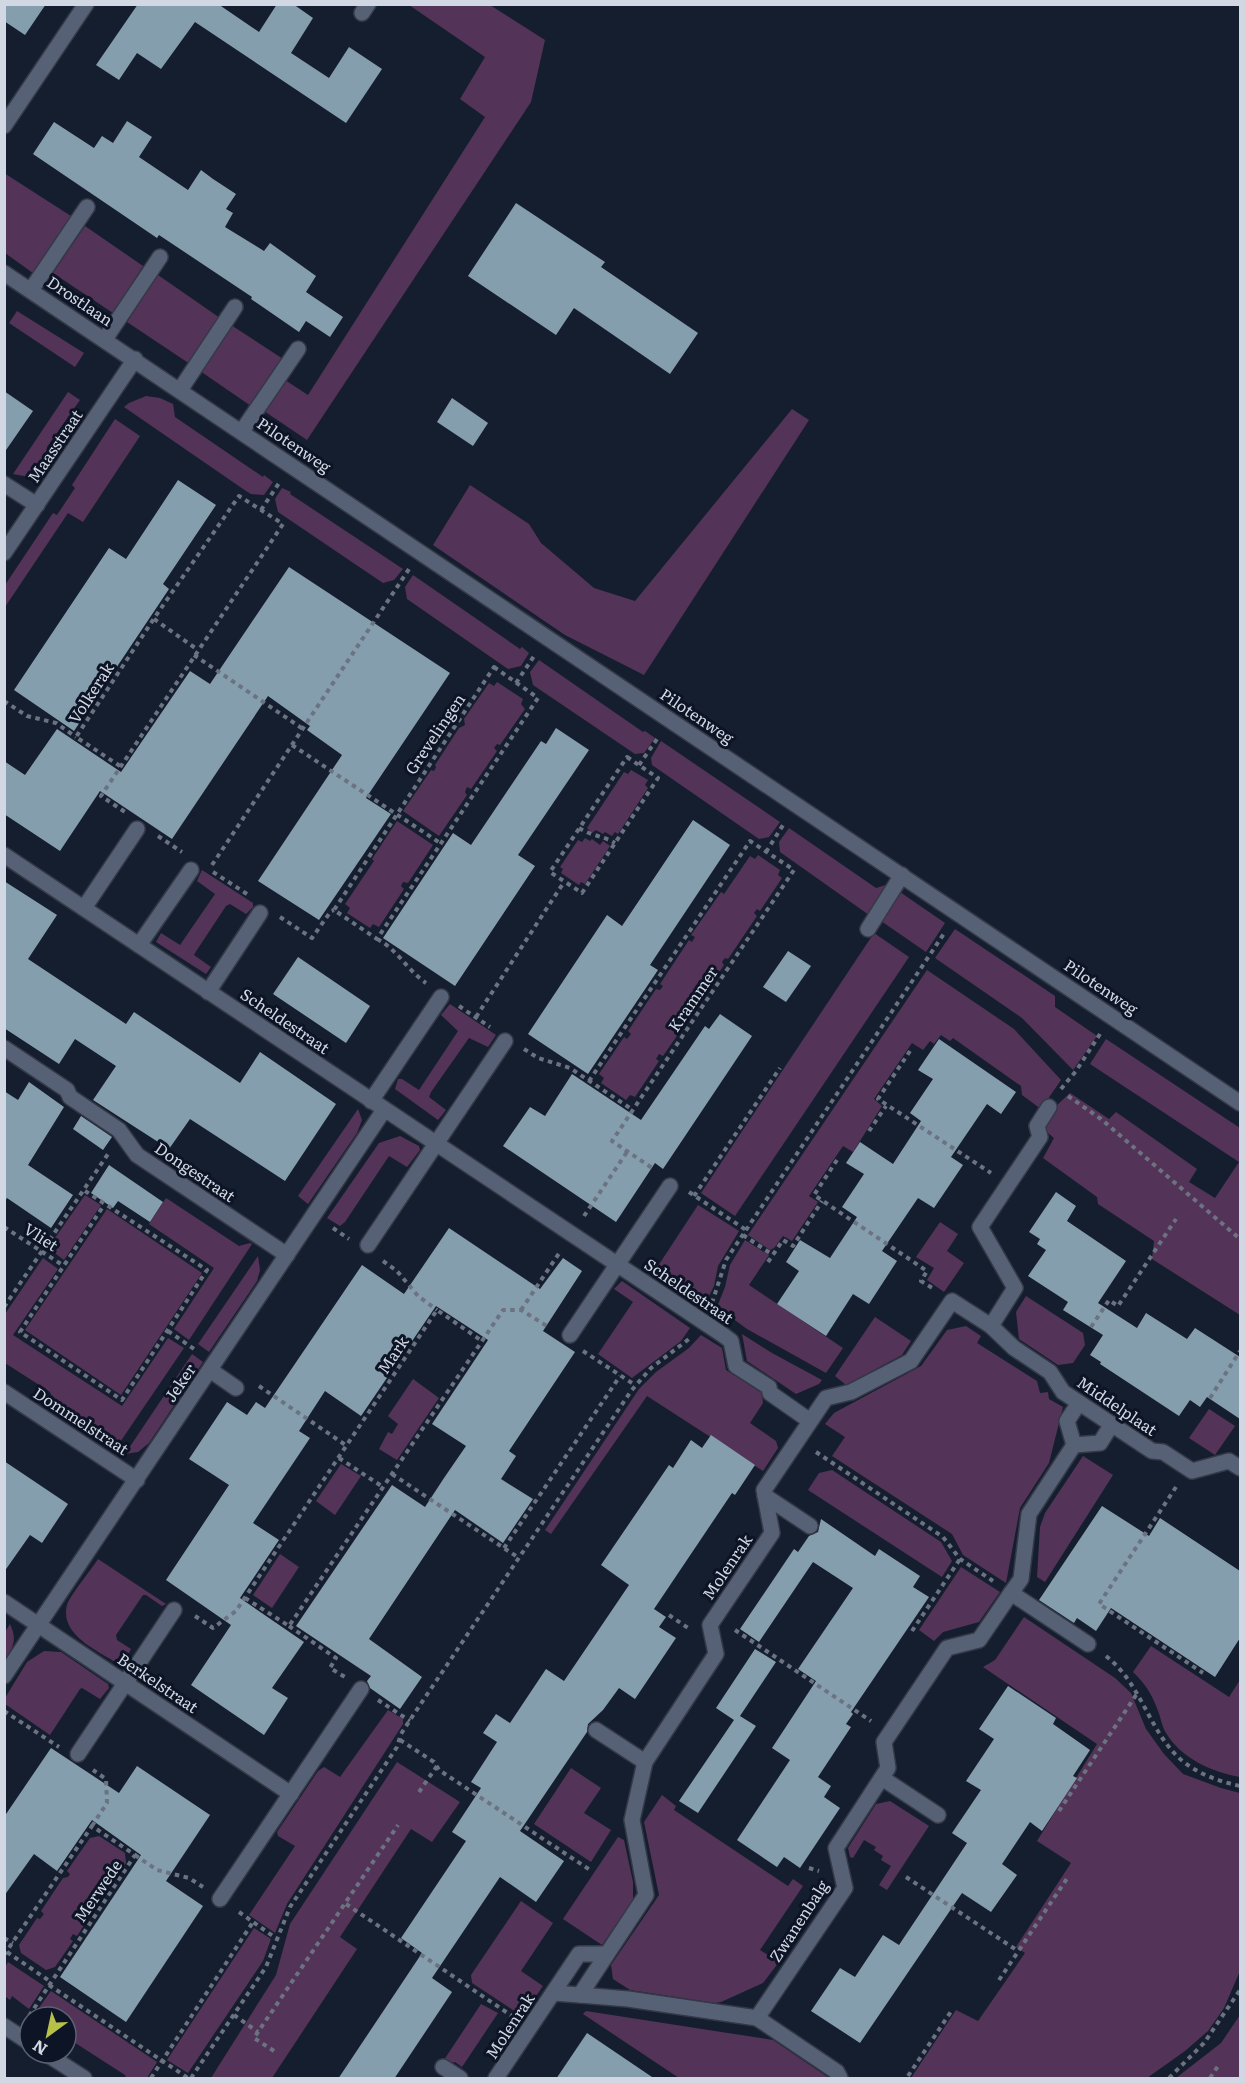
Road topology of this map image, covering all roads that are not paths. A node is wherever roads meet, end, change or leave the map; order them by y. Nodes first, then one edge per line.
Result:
1 (86, 4) edge
2 (4, 126) edge
3 (87, 207) dead end
4 (160, 257) dead end
5 (4, 273) edge
6 (31, 290) junction
7 (235, 307) dead end
8 (105, 339) junction
9 (298, 349) dead end
10 (135, 359) junction
11 (180, 390) junction
12 (242, 431) junction
13 (4, 484) edge
14 (37, 505) junction
15 (4, 553) edge
16 (140, 826) road end
17 (4, 855) edge
18 (194, 864) road end
19 (902, 875) junction
20 (84, 908) junction
21 (262, 908) road end
22 (868, 929) dead end
23 (139, 945) junction
24 (208, 992) junction
25 (441, 997) dead end
26 (505, 1041) dead end
27 (4, 1048) edge
28 (371, 1101) junction
29 (1240, 1103) edge
30 (1049, 1107) road end
31 (384, 1110) junction
32 (436, 1144) junction
33 (670, 1186) dead end
34 (362, 1245) road end
35 (287, 1255) junction
36 (617, 1265) junction
37 (991, 1326) junction
38 (568, 1338) road end
39 (208, 1363) junction
40 (236, 1388) dead end
41 (4, 1392) edge
42 (1079, 1403) junction
43 (810, 1421) junction
44 (1112, 1424) junction
45 (1074, 1446) junction
46 (1240, 1468) edge
47 (137, 1480) junction
48 (765, 1496) junction
49 (810, 1526) dead end
50 (1011, 1593) junction
51 (4, 1602) edge
52 (180, 1610) road end
53 (39, 1625) junction
54 (1088, 1644) road end
55 (4, 1676) edge
56 (125, 1682) junction
57 (361, 1688) road end
58 (596, 1730) dead end
59 (76, 1756) road end
60 (645, 1762) junction
61 (882, 1778) junction
62 (291, 1794) junction
63 (938, 1815) dead end
64 (216, 1895) road end
65 (607, 1954) junction
66 (553, 1994) junction
67 (580, 1995) junction
68 (757, 2018) junction
69 (4, 2026) edge
70 (18, 2035) edge
71 (63, 2065) edge
72 (443, 2067) dead end
73 (84, 2079) edge
74 (460, 2079) edge
75 (496, 2079) edge
76 (840, 2079) edge

1 - 2 street
3 - 6 street
4 - 8 street
5 - 6 street, Drostlaan
6 - 8 street, Drostlaan
7 - 11 street
8 - 10 street, Drostlaan
9 - 12 street
10 - 11 street, Pilotenweg
10 - 14 street, Maasstraat
11 - 12 street, Pilotenweg
12 - 19 street, Pilotenweg
13 - 14 street
14 - 15 street, Maasstraat
16 - 20 street
17 - 20 street, Scheldestraat
18 - 23 street
19 - 22 street
19 - 29 street, Pilotenweg
20 - 23 street, Scheldestraat
21 - 24 street
23 - 24 street, Scheldestraat
24 - 28 street, Scheldestraat
25 - 28 street
26 - 32 street
27 - 35 street, Dongestraat
28 - 31 street, Scheldestraat
30 - 37 street
31 - 32 street, Scheldestraat
31 - 35 street, Jeker
32 - 34 street
32 - 36 street, Scheldestraat
33 - 36 street, Scheldestraat
35 - 39 street, Jeker
36 - 38 street, Scheldestraat
36 - 43 street, Scheldestraat
37 - 42 street, Middelplaat
37 - 43 street, Middelplaat
39 - 40 street
39 - 47 street, Jeker
41 - 47 street, Dommelstraat
42 - 44 street, Middelplaat
42 - 45 street
43 - 48 street
44 - 45 street
44 - 46 street, Middelplaat
45 - 50 street, Zwanenbalg
47 - 53 street, Jeker
48 - 49 street
48 - 60 street, Molenrak
50 - 54 street
50 - 61 street, Zwanenbalg
51 - 53 street, Berkelstraat
52 - 56 street
53 - 55 street, Jeker
53 - 56 street, Berkelstraat
56 - 59 street
56 - 62 street, Berkelstraat
57 - 62 street
58 - 60 street
60 - 65 street, Molenrak
61 - 63 street
61 - 68 street, Zwanenbalg
62 - 64 street
65 - 66 street, Molenrak
65 - 67 street, Molenrak
66 - 67 street, Molenrak
66 - 75 street, Molenrak
67 - 68 street
68 - 76 street
69 - 70 street
71 - 73 street
72 - 74 street

